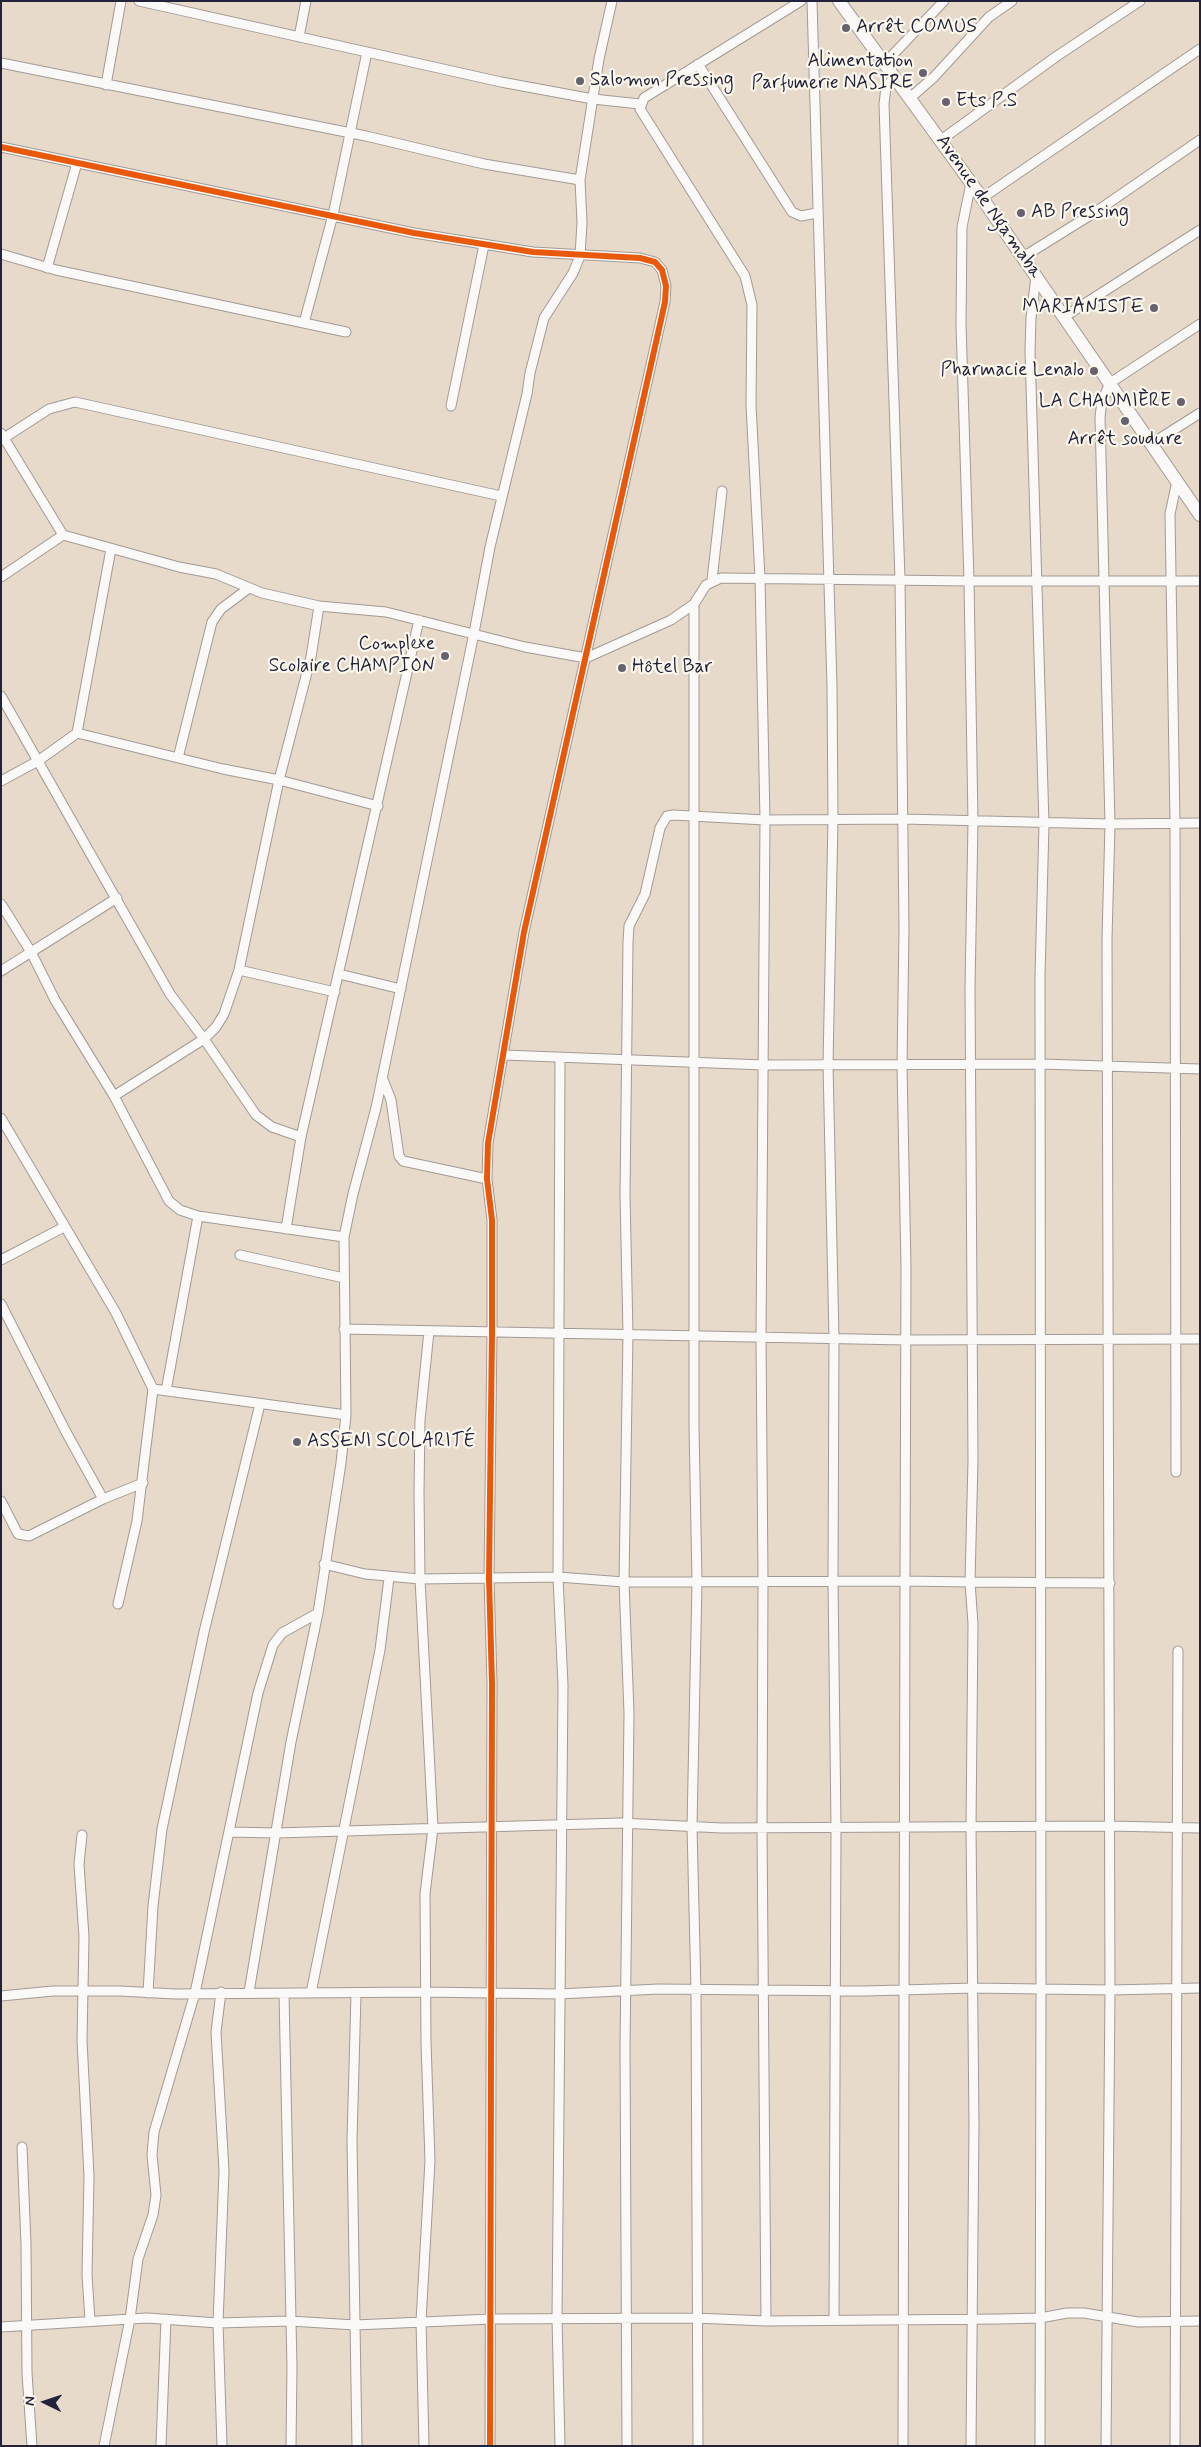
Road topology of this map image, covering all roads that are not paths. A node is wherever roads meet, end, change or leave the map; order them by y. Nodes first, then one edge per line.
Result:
1 (121, 1) edge
2 (141, 1) edge
3 (306, 1) edge
4 (612, 1) edge
5 (801, 1) edge
6 (812, 1) edge
7 (839, 1) edge
8 (944, 1) edge
9 (1012, 1) edge
10 (1140, 1) edge
11 (299, 37) junction
12 (1200, 49) edge
13 (367, 52) junction
14 (1, 63) edge
15 (698, 64) junction
16 (884, 64) junction
17 (894, 78) junction
18 (106, 85) junction
19 (910, 98) junction
20 (592, 99) junction
21 (640, 104) junction
22 (352, 133) junction
23 (941, 140) junction
24 (1200, 140) edge
25 (1, 147) edge
26 (77, 163) junction
27 (580, 180) junction
28 (971, 183) junction
29 (982, 198) junction
30 (817, 213) junction
31 (333, 215) junction
32 (1200, 230) edge
33 (484, 245) junction
34 (1, 254) edge
35 (580, 256) junction
36 (1023, 257) junction
37 (47, 268) junction
38 (1036, 276) junction
39 (1064, 317) junction
40 (304, 323) junction
41 (1200, 324) edge
42 (346, 332) dead end
43 (1110, 383) junction
44 (451, 406) dead end
45 (1200, 413) edge
46 (2, 437) edge
47 (1151, 444) junction
48 (1178, 481) junction
49 (722, 491) dead end
50 (501, 496) junction
51 (1196, 501) edge
52 (1200, 515) edge
53 (63, 535) junction
54 (111, 549) junction
55 (1, 577) edge
56 (760, 578) junction
57 (828, 578) junction
58 (900, 579) junction
59 (712, 580) junction
60 (1104, 580) junction
61 (1171, 580) junction
62 (969, 581) junction
63 (1038, 581) junction
64 (1200, 581) edge
65 (249, 588) junction
66 (694, 604) junction
67 (320, 606) junction
68 (419, 620) junction
69 (474, 633) junction
70 (586, 658) junction
71 (1, 696) edge
72 (77, 733) junction
73 (178, 758) junction
74 (38, 761) junction
75 (279, 780) junction
76 (1, 781) edge
77 (378, 806) junction
78 (694, 817) junction
79 (904, 819) junction
80 (765, 820) junction
81 (833, 820) junction
82 (972, 822) junction
83 (1175, 823) junction
84 (1200, 823) edge
85 (1044, 824) junction
86 (1110, 824) junction
87 (117, 898) junction
88 (1, 904) edge
89 (31, 952) junction
90 (239, 970) junction
91 (1, 971) edge
92 (339, 974) junction
93 (401, 989) junction
94 (335, 992) junction
95 (204, 1039) junction
96 (504, 1055) junction
97 (560, 1058) junction
98 (627, 1060) junction
99 (695, 1063) junction
100 (828, 1064) junction
101 (1040, 1064) junction
102 (764, 1065) junction
103 (902, 1066) junction
104 (973, 1066) junction
105 (1109, 1066) junction
106 (1200, 1069) edge
107 (1174, 1070) junction
108 (382, 1077) junction
109 (114, 1096) junction
110 (1, 1118) edge
111 (302, 1137) junction
112 (488, 1178) junction
113 (198, 1216) junction
114 (64, 1227) junction
115 (286, 1229) junction
116 (344, 1237) junction
117 (240, 1255) dead end
118 (1, 1260) edge
119 (344, 1278) junction
120 (1, 1304) edge
121 (344, 1329) junction
122 (430, 1331) junction
123 (492, 1333) junction
124 (558, 1334) junction
125 (628, 1334) junction
126 (694, 1335) junction
127 (761, 1337) junction
128 (834, 1338) junction
129 (1041, 1339) junction
130 (1177, 1339) junction
131 (1200, 1339) edge
132 (906, 1340) junction
133 (972, 1340) junction
134 (1110, 1340) junction
135 (153, 1389) junction
136 (166, 1391) junction
137 (260, 1404) junction
138 (346, 1415) junction
139 (1176, 1472) dead end
140 (143, 1484) junction
141 (103, 1499) junction
142 (1, 1501) edge
143 (324, 1564) junction
144 (389, 1578) junction
145 (489, 1578) junction
146 (558, 1578) junction
147 (420, 1579) junction
148 (764, 1581) junction
149 (833, 1581) junction
150 (1040, 1581) junction
151 (624, 1582) junction
152 (697, 1582) junction
153 (905, 1582) junction
154 (970, 1582) junction
155 (1110, 1583) junction
156 (118, 1604) dead end
157 (318, 1614) junction
158 (1178, 1650) dead end
159 (562, 1824) junction
160 (628, 1824) junction
161 (490, 1826) junction
162 (1041, 1826) junction
163 (1110, 1826) junction
164 (692, 1827) junction
165 (836, 1827) junction
166 (905, 1827) junction
167 (971, 1827) junction
168 (433, 1828) junction
169 (762, 1828) junction
170 (1176, 1828) junction
171 (1200, 1828) edge
172 (343, 1831) junction
173 (230, 1832) junction
174 (276, 1833) junction
175 (82, 1835) dead end
176 (974, 1988) junction
177 (1200, 1988) edge
178 (1175, 1989) junction
179 (763, 1990) junction
180 (834, 1990) junction
181 (904, 1990) junction
182 (1041, 1990) junction
183 (1110, 1990) junction
184 (696, 1991) junction
185 (82, 1992) junction
186 (194, 1992) junction
187 (221, 1992) junction
188 (249, 1992) junction
189 (426, 1992) junction
190 (490, 1992) junction
191 (626, 1992) junction
192 (148, 1993) junction
193 (311, 1993) junction
194 (284, 1994) junction
195 (356, 1994) junction
196 (559, 1994) junction
197 (1, 1996) edge
198 (22, 2146) dead end
199 (557, 2318) junction
200 (695, 2318) junction
201 (902, 2318) junction
202 (1040, 2318) junction
203 (1108, 2318) junction
204 (130, 2319) junction
205 (166, 2319) junction
206 (490, 2319) junction
207 (834, 2319) junction
208 (971, 2319) junction
209 (90, 2320) junction
210 (626, 2320) junction
211 (1176, 2320) junction
212 (1200, 2320) edge
213 (290, 2321) junction
214 (422, 2321) junction
215 (766, 2321) junction
216 (218, 2322) junction
217 (26, 2325) junction
218 (355, 2325) junction
219 (1, 2327) edge
220 (32, 2446) edge
221 (104, 2446) edge
222 (161, 2446) edge
223 (222, 2446) edge
224 (291, 2446) edge
225 (357, 2446) edge
226 (424, 2446) edge
227 (490, 2446) edge
228 (560, 2446) edge
229 (626, 2446) edge
230 (698, 2446) edge
231 (903, 2446) edge
232 (971, 2446) edge
233 (1040, 2446) edge
234 (1106, 2446) edge
235 (1175, 2446) edge

1 - 18 street
2 - 11 street
3 - 11 street
4 - 20 street
5 - 15 street
6 - 30 street
7 - 16 main road, Avenue de Ngamaba
8 - 16 street
9 - 19 street
10 - 23 street
11 - 13 street
12 - 29 street
13 - 20 street
13 - 22 street
14 - 18 street
15 - 21 street
15 - 30 street
16 - 17 main road, Avenue de Ngamaba
17 - 19 main road, Avenue de Ngamaba
17 - 58 street
18 - 22 street
19 - 23 main road, Avenue de Ngamaba
20 - 21 street
20 - 27 street
21 - 56 street
22 - 27 street
22 - 31 street
23 - 28 main road, Avenue de Ngamaba
24 - 36 street
25 - 26 street
26 - 31 street
26 - 37 street
27 - 35 street
28 - 29 main road, Avenue de Ngamaba
28 - 62 street
29 - 36 main road, Avenue de Ngamaba
30 - 57 street
31 - 33 street
31 - 40 street
32 - 39 street
33 - 35 street
33 - 44 street
34 - 37 street
35 - 50 street
35 - 70 street
36 - 38 main road, Avenue de Ngamaba
37 - 40 street
38 - 39 main road, Avenue de Ngamaba
38 - 63 street
39 - 43 main road, Avenue de Ngamaba
40 - 42 street
41 - 43 street
43 - 47 main road, Avenue de Ngamaba
43 - 60 street
45 - 47 street
46 - 50 street
46 - 53 street
47 - 48 main road, Avenue de Ngamaba
48 - 51 main road, Avenue de Ngamaba
48 - 61 street
49 - 59 street
50 - 69 street
51 - 52 main road, Avenue de Ngamaba
53 - 54 street
53 - 55 street
54 - 65 street
54 - 72 street
56 - 57 street
56 - 59 street
56 - 80 street
57 - 58 street
57 - 81 street
58 - 62 street
58 - 79 street
59 - 66 street
60 - 61 street
60 - 63 street
60 - 86 street
61 - 64 street
61 - 83 street
62 - 63 street
62 - 82 street
63 - 85 street
65 - 67 street
65 - 73 street
66 - 70 street
66 - 78 street
67 - 68 street
67 - 75 street
68 - 69 street
68 - 77 street
69 - 70 street
69 - 93 street
70 - 96 street
71 - 74 street
72 - 73 street
72 - 74 street
73 - 75 street
74 - 76 street
74 - 87 street
75 - 77 street
75 - 90 street
77 - 92 street
78 - 80 street
78 - 98 street
78 - 99 street
79 - 81 street
79 - 82 street
79 - 103 street
80 - 81 street
80 - 102 street
81 - 100 street
82 - 85 street
82 - 104 street
83 - 84 street
83 - 86 street
83 - 107 street
85 - 86 street
85 - 101 street
86 - 105 street
87 - 89 street
87 - 95 street
88 - 89 street
89 - 91 street
89 - 109 street
90 - 94 street
90 - 95 street
92 - 93 street
92 - 94 street
93 - 108 street
94 - 111 street
95 - 109 street
95 - 111 street
96 - 97 street
96 - 112 street
97 - 98 street
97 - 124 street
98 - 99 street
98 - 125 street
99 - 102 street
99 - 126 street
100 - 102 street
100 - 103 street
100 - 128 street
101 - 104 street
101 - 105 street
101 - 129 street
102 - 127 street
103 - 104 street
103 - 132 street
104 - 133 street
105 - 107 street
105 - 134 street
106 - 107 street
107 - 130 street
108 - 112 street
108 - 116 street
109 - 113 street
110 - 114 street
111 - 115 street
112 - 123 street
113 - 115 street
113 - 136 street
114 - 118 street
114 - 135 street
115 - 116 street
116 - 119 street
117 - 119 street
119 - 121 street
120 - 141 street
121 - 122 street
121 - 138 street
122 - 123 street
122 - 147 street
123 - 124 street
123 - 145 street
124 - 125 street
124 - 146 street
125 - 126 street
125 - 151 street
126 - 127 street
126 - 152 street
127 - 128 street
127 - 148 street
128 - 132 street
128 - 149 street
129 - 133 street
129 - 134 street
129 - 150 street
130 - 131 street
130 - 134 street
130 - 139 street
132 - 133 street
132 - 153 street
133 - 154 street
134 - 155 street
135 - 136 street
135 - 140 street
136 - 137 street
137 - 138 street
137 - 192 street
138 - 143 street
140 - 141 street
140 - 156 street
141 - 142 street
143 - 144 street
143 - 157 street
144 - 147 street
144 - 172 street
145 - 146 street
145 - 147 street
145 - 161 street
146 - 151 street
146 - 159 street
147 - 168 street
148 - 149 street
148 - 152 street
148 - 169 street
149 - 153 street
149 - 165 street
150 - 154 street
150 - 155 street
150 - 162 street
151 - 152 street
151 - 160 street
152 - 164 street
153 - 154 street
153 - 166 street
154 - 167 street
155 - 163 street
157 - 173 street
157 - 174 street
158 - 170 street
159 - 160 street
159 - 161 street
159 - 196 street
160 - 164 street
160 - 191 street
161 - 168 street
161 - 190 street
162 - 163 street
162 - 167 street
162 - 182 street
163 - 170 street
163 - 183 street
164 - 169 street
164 - 184 street
165 - 166 street
165 - 169 street
165 - 180 street
166 - 167 street
166 - 181 street
167 - 176 street
168 - 172 street
168 - 189 street
169 - 179 street
170 - 171 street
170 - 178 street
172 - 174 street
172 - 193 street
173 - 174 street
173 - 186 street
174 - 188 street
175 - 185 street
176 - 181 street
176 - 182 street
176 - 208 street
177 - 178 street
178 - 183 street
178 - 211 street
179 - 180 street
179 - 184 street
179 - 215 street
180 - 181 street
180 - 207 street
181 - 201 street
182 - 183 street
182 - 202 street
183 - 203 street
184 - 191 street
184 - 200 street
185 - 192 street
185 - 197 street
185 - 209 street
186 - 187 street
186 - 192 street
186 - 204 street
187 - 188 street
187 - 216 street
188 - 194 street
189 - 190 street
189 - 195 street
189 - 214 street
190 - 196 street
190 - 206 street
191 - 196 street
191 - 210 street
193 - 194 street
193 - 195 street
194 - 213 street
195 - 218 street
196 - 199 street
198 - 217 street
199 - 206 street
199 - 210 street
199 - 228 street
200 - 210 street
200 - 215 street
200 - 230 street
201 - 207 street
201 - 208 street
201 - 231 street
202 - 203 street
202 - 208 street
202 - 233 street
203 - 211 street
203 - 234 street
204 - 205 street
204 - 209 street
204 - 221 street
205 - 216 street
205 - 222 street
206 - 214 street
206 - 227 street
207 - 215 street
208 - 232 street
209 - 217 street
210 - 229 street
211 - 212 street
211 - 235 street
213 - 216 street
213 - 218 street
213 - 224 street
214 - 218 street
214 - 226 street
216 - 223 street
217 - 219 street
217 - 220 street
218 - 225 street

